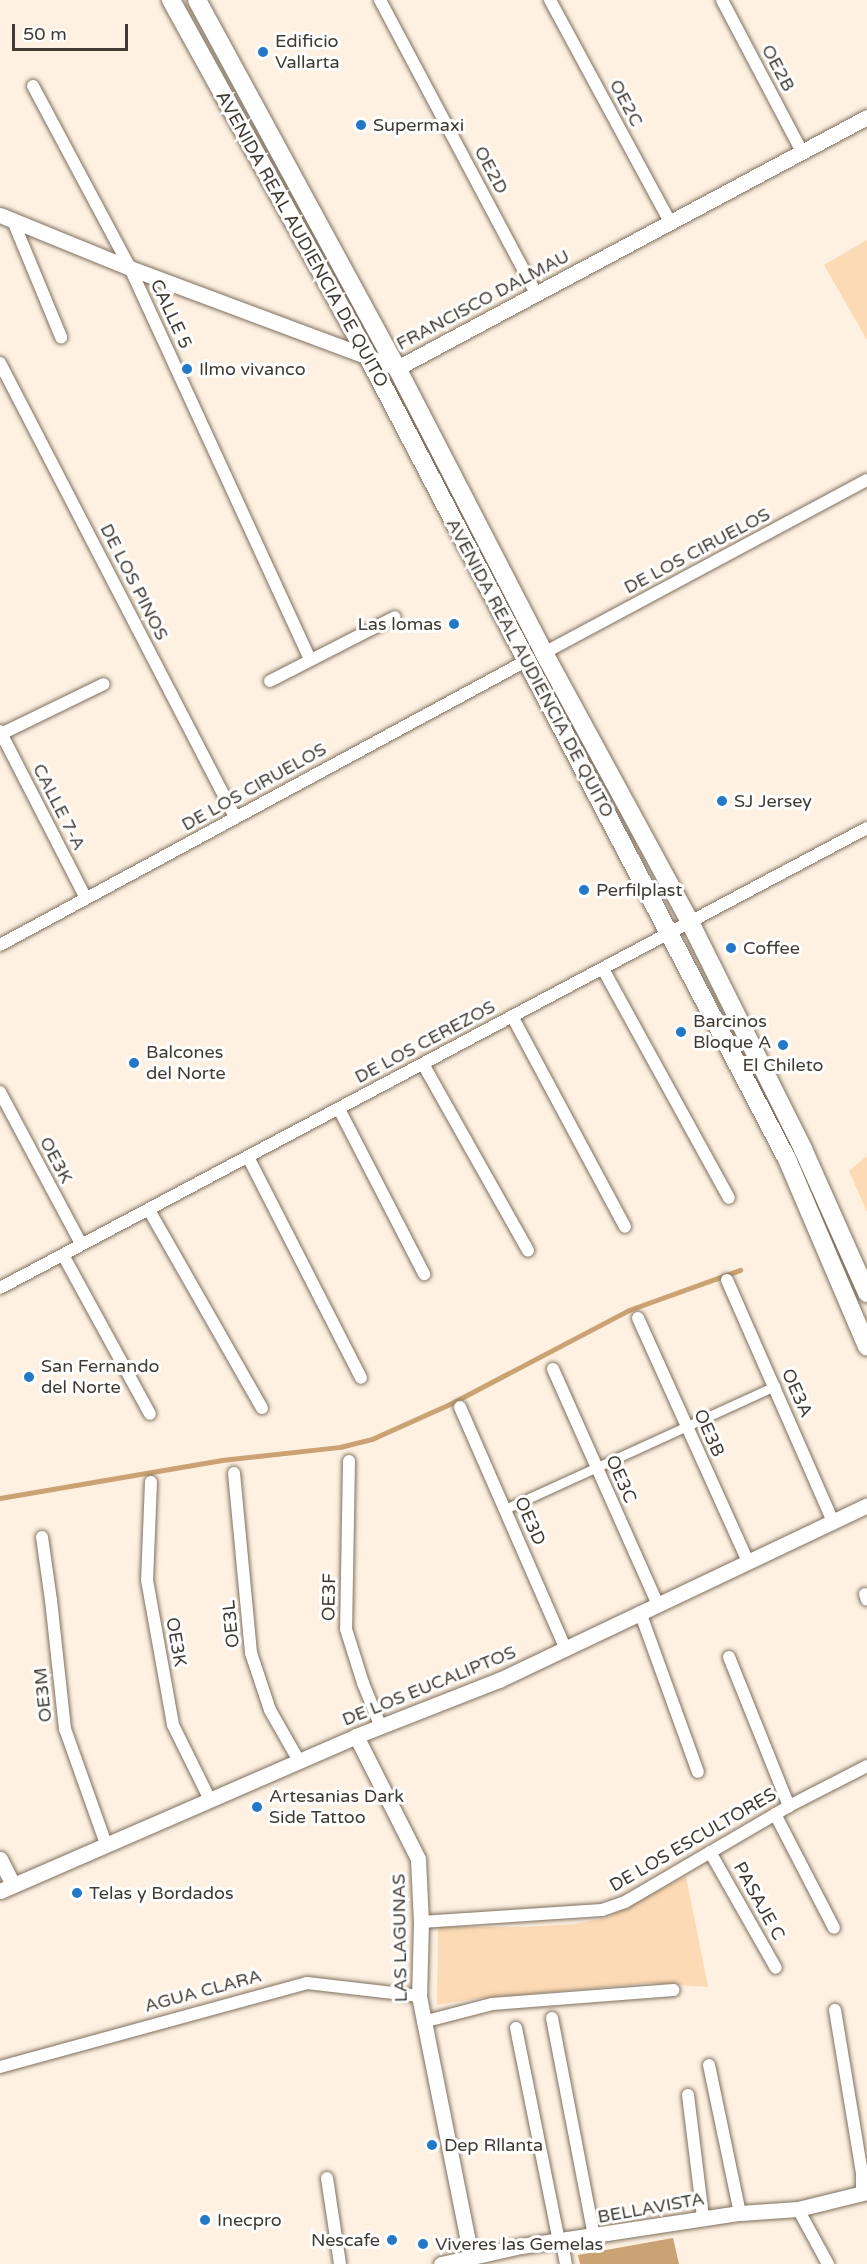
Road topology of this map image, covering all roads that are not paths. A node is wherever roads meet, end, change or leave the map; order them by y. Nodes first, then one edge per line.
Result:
1 (171, 0) edge
2 (197, 0) edge
3 (380, 0) edge
4 (550, 0) edge
5 (722, 0) edge
6 (33, 86) dead end
7 (867, 117) edge
8 (802, 152) junction
9 (7, 218) edge
10 (670, 222) junction
11 (130, 268) junction
12 (536, 293) junction
13 (61, 337) dead end
14 (368, 357) junction
15 (0, 363) edge
16 (397, 368) junction
17 (867, 480) edge
18 (395, 617) dead end
19 (544, 653) junction
20 (310, 660) junction
21 (526, 662) junction
22 (270, 681) dead end
23 (104, 684) dead end
24 (1, 733) edge
25 (235, 817) junction
26 (867, 828) edge
27 (86, 898) junction
28 (690, 922) junction
29 (669, 933) junction
30 (0, 945) edge
31 (603, 969) junction
32 (512, 1017) junction
33 (423, 1064) junction
34 (0, 1092) edge
35 (339, 1109) junction
36 (248, 1157) junction
37 (729, 1198) dead end
38 (149, 1210) junction
39 (625, 1227) dead end
40 (81, 1244) junction
41 (528, 1250) dead end
42 (63, 1255) junction
43 (424, 1274) dead end
44 (727, 1280) dead end
45 (0, 1288) edge
46 (867, 1293) edge
47 (638, 1318) dead end
48 (867, 1347) edge
49 (553, 1369) dead end
50 (361, 1378) dead end
51 (774, 1386) junction
52 (460, 1407) dead end
53 (262, 1408) dead end
54 (150, 1414) dead end
55 (686, 1425) junction
56 (349, 1461) dead end
57 (596, 1466) junction
58 (234, 1473) dead end
59 (151, 1482) dead end
60 (867, 1505) edge
61 (504, 1509) junction
62 (833, 1522) junction
63 (42, 1537) dead end
64 (748, 1562) junction
65 (657, 1603) junction
66 (640, 1612) junction
67 (566, 1650) junction
68 (729, 1657) dead end
69 (381, 1727) junction
70 (356, 1736) junction
71 (299, 1761) junction
72 (867, 1766) edge
73 (698, 1772) dead end
74 (210, 1800) junction
75 (789, 1806) junction
76 (775, 1814) junction
77 (106, 1844) junction
78 (710, 1852) junction
79 (0, 1859) edge
80 (7, 1888) edge
81 (421, 1922) junction
82 (834, 1928) dead end
83 (776, 1968) dead end
84 (673, 1990) dead end
85 (419, 1996) junction
86 (835, 2010) dead end
87 (552, 2018) dead end
88 (423, 2022) junction
89 (516, 2028) dead end
90 (709, 2065) dead end
91 (0, 2067) edge
92 (688, 2095) dead end
93 (327, 2178) dead end
94 (865, 2193) edge
95 (798, 2209) junction
96 (741, 2213) junction
97 (703, 2218) junction
98 (594, 2237) junction
99 (561, 2242) junction
100 (471, 2256) junction
101 (340, 2264) edge
102 (441, 2264) edge
103 (566, 2264) edge
104 (828, 2264) edge

1 - 14 main road, AVENIDA REAL AUDIENCIA DE QUITO
2 - 16 main road, AVENIDA REAL AUDIENCIA DE QUITO
3 - 12 street, OE2D
4 - 10 street, OE2C
5 - 8 street, OE2B
6 - 11 street, CALLE 5
7 - 8 street, FRANCISCO DALMAU
8 - 10 street, FRANCISCO DALMAU
9 - 11 street, FRANCISCO DALMAU
9 - 13 street
10 - 12 street, FRANCISCO DALMAU
11 - 14 street, FRANCISCO DALMAU
11 - 20 street, CALLE 5
12 - 16 street, FRANCISCO DALMAU
14 - 16 street, FRANCISCO DALMAU
14 - 21 main road, AVENIDA REAL AUDIENCIA DE QUITO
15 - 25 street, DE LOS PINOS
16 - 19 main road, AVENIDA REAL AUDIENCIA DE QUITO
17 - 19 street, DE LOS CIRUELOS
18 - 20 street
19 - 28 main road, AVENIDA REAL AUDIENCIA DE QUITO
20 - 22 street
21 - 25 street, DE LOS CIRUELOS
21 - 29 main road, AVENIDA REAL AUDIENCIA DE QUITO
23 - 24 street
24 - 27 street, CALLE 7-A
25 - 27 street, DE LOS CIRUELOS
26 - 28 street, DE LOS CEREZOS
27 - 30 street, DE LOS CIRUELOS
28 - 29 street, DE LOS CEREZOS
28 - 46 main road, AVENIDA REAL AUDIENCIA DE QUITO
29 - 31 street, DE LOS CEREZOS
29 - 48 main road, AVENIDA REAL AUDIENCIA DE QUITO
31 - 32 street, DE LOS CEREZOS
31 - 37 street
32 - 33 street, DE LOS CEREZOS
32 - 39 street
33 - 35 street, DE LOS CEREZOS
33 - 41 street
34 - 40 street, OE3K
35 - 36 street, DE LOS CEREZOS
35 - 43 street
36 - 38 street, DE LOS CEREZOS
36 - 50 street
38 - 40 street, DE LOS CEREZOS
38 - 53 street
40 - 42 street, DE LOS CEREZOS
42 - 45 street, DE LOS CEREZOS
42 - 54 street
44 - 51 street, OE3A
47 - 55 street, OE3B
49 - 57 street, OE3C
51 - 55 street
51 - 62 street, OE3A
52 - 61 street, OE3D
55 - 57 street
55 - 64 street, OE3B
56 - 69 street, OE3F
57 - 61 street
57 - 65 street, OE3C
58 - 71 street, OE3L
59 - 74 street, OE3K
60 - 62 street, DE LOS EUCALIPTOS
61 - 67 street, OE3D
62 - 64 street, DE LOS EUCALIPTOS
63 - 77 street, OE3M
64 - 65 street, DE LOS EUCALIPTOS
65 - 66 street, DE LOS EUCALIPTOS
66 - 67 street, DE LOS EUCALIPTOS
66 - 73 street
67 - 69 street, DE LOS EUCALIPTOS
68 - 75 street
69 - 70 street, DE LOS EUCALIPTOS
70 - 71 street, DE LOS EUCALIPTOS
70 - 81 street, LAS LAGUNAS
71 - 74 street, DE LOS EUCALIPTOS
72 - 75 street, DE LOS ESCULTORES
74 - 77 street, DE LOS EUCALIPTOS
75 - 76 street, DE LOS ESCULTORES
76 - 78 street, DE LOS ESCULTORES
76 - 82 street
77 - 80 street, DE LOS EUCALIPTOS
78 - 81 street, DE LOS ESCULTORES
78 - 83 street, PASAJE C
79 - 80 street
81 - 85 street, LAS LAGUNAS
84 - 88 street
85 - 88 street, LAS LAGUNAS
85 - 91 street, AGUA CLARA
86 - 94 street
87 - 98 street
88 - 100 street, LAS LAGUNAS
89 - 99 street
90 - 96 street
92 - 97 street
93 - 101 street
94 - 95 street, BELLAVISTA
95 - 96 street, BELLAVISTA
95 - 104 street
96 - 97 street, BELLAVISTA
97 - 98 street, BELLAVISTA
98 - 99 street, BELLAVISTA
99 - 100 street, BELLAVISTA
99 - 103 street
100 - 102 street, BELLAVISTA

